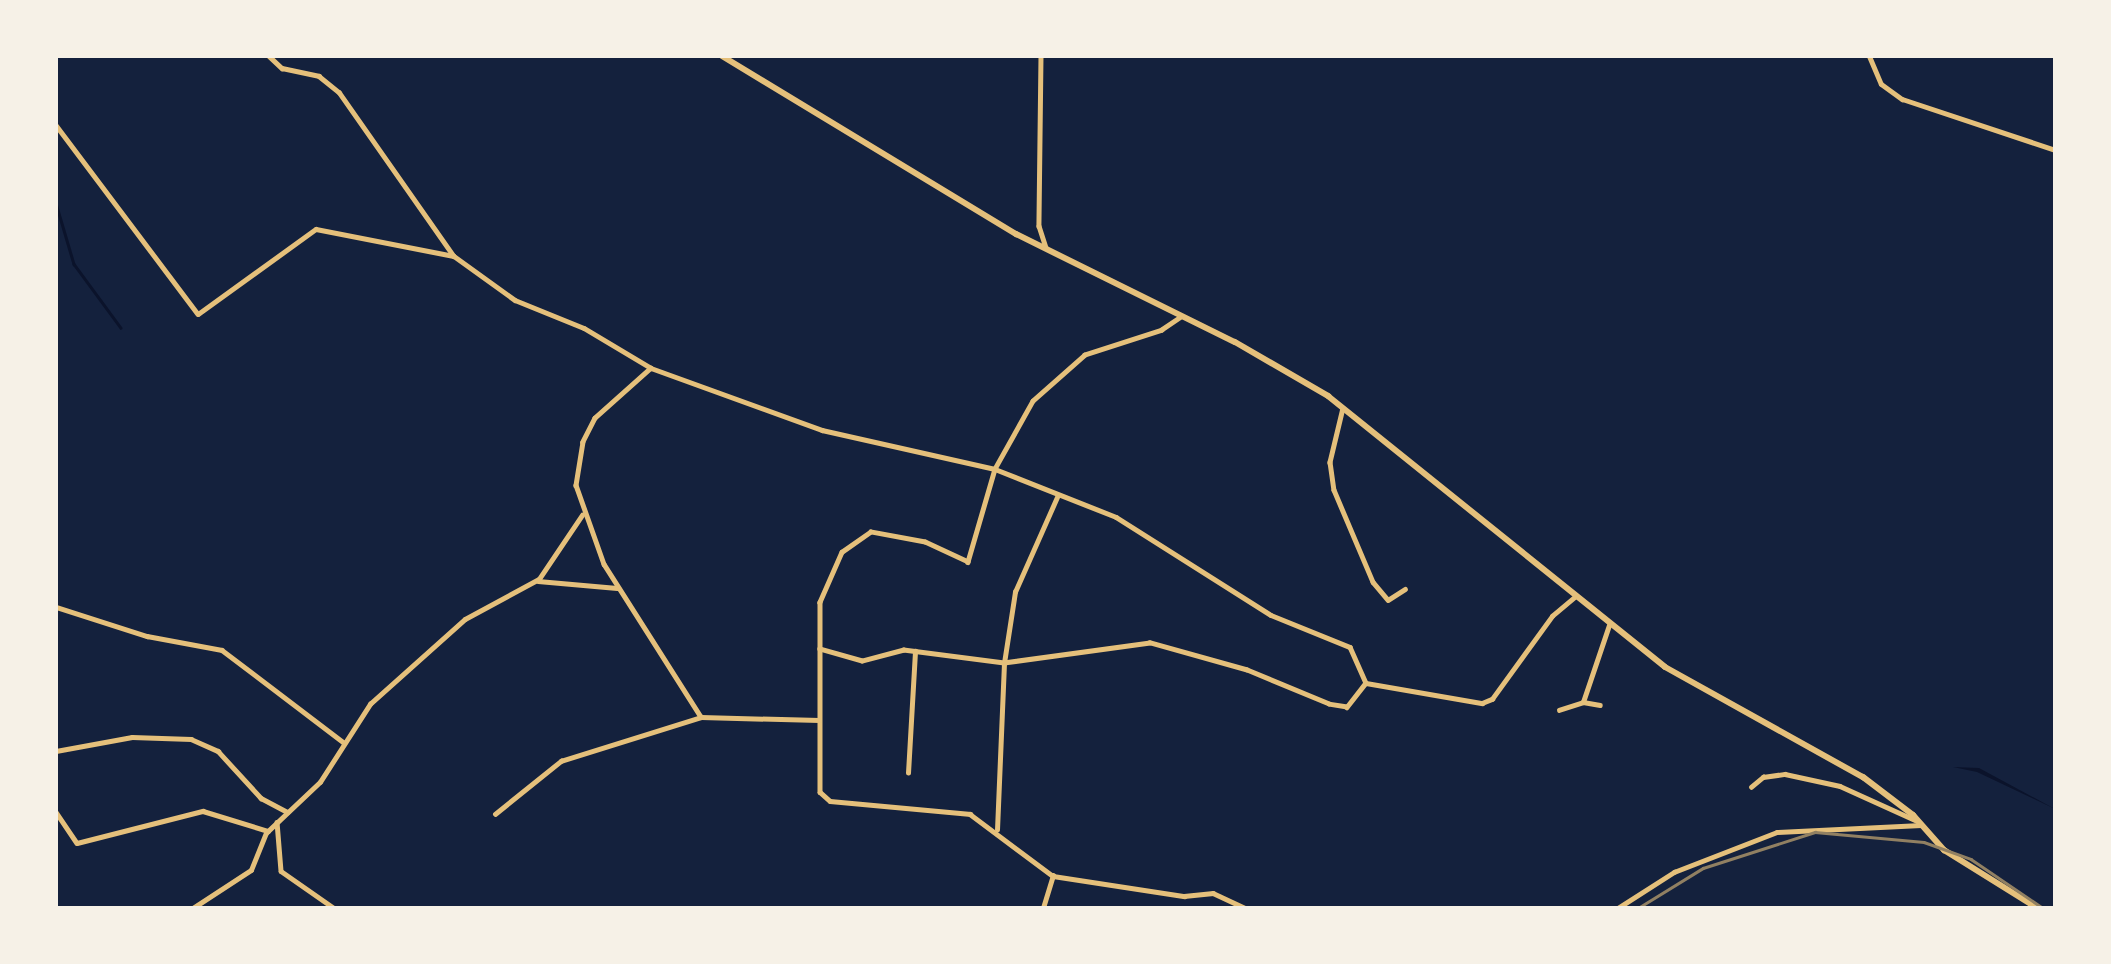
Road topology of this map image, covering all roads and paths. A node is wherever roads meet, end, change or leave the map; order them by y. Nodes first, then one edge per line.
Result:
1 (269, 56) edge
2 (722, 56) edge
3 (1041, 56) edge
4 (1869, 56) edge
5 (56, 125) edge
6 (2055, 150) edge
7 (1046, 249) junction
8 (454, 256) junction
9 (1181, 317) junction
10 (651, 368) junction
11 (1343, 407) junction
12 (995, 470) junction
13 (1057, 497) junction
14 (582, 515) junction
15 (536, 582) junction
16 (618, 588) junction
17 (1405, 589) dead end
18 (1576, 596) junction
19 (56, 607) edge
20 (1609, 625) junction
21 (820, 649) junction
22 (915, 651) junction
23 (1004, 663) junction
24 (1366, 683) junction
25 (1583, 702) junction
26 (1600, 705) dead end
27 (1559, 710) dead end
28 (701, 718) junction
29 (819, 720) junction
30 (343, 742) junction
31 (56, 751) edge
32 (908, 773) dead end
33 (1751, 787) dead end
34 (56, 811) edge
35 (287, 812) junction
36 (495, 814) dead end
37 (277, 821) junction
38 (1924, 825) junction
39 (268, 831) junction
40 (997, 831) junction
41 (1052, 876) junction
42 (193, 908) edge
43 (334, 908) edge
44 (1043, 908) edge
45 (1245, 908) edge
46 (1618, 908) edge
47 (2037, 908) edge

1 - 8 street
2 - 7 main road
3 - 7 street
4 - 6 street
5 - 8 street
7 - 9 main road
8 - 10 street
9 - 11 main road
9 - 12 street
10 - 12 street
10 - 14 street
11 - 17 street
11 - 18 main road
12 - 13 street
12 - 21 street
13 - 23 street
13 - 24 street
14 - 15 street
14 - 16 street
15 - 16 street
15 - 30 street
16 - 28 street
18 - 20 main road
18 - 24 street
19 - 30 street
20 - 25 street
20 - 38 main road
21 - 22 street
21 - 29 street
22 - 23 street
22 - 32 street
23 - 24 street
23 - 40 street
25 - 26 street
25 - 27 street
28 - 29 street
28 - 36 street
29 - 40 street
30 - 35 street
31 - 35 street
33 - 38 street
34 - 39 street
35 - 37 street
37 - 39 street
37 - 43 street
38 - 46 street
38 - 47 main road
39 - 42 street
40 - 41 street
41 - 44 street
41 - 45 street

